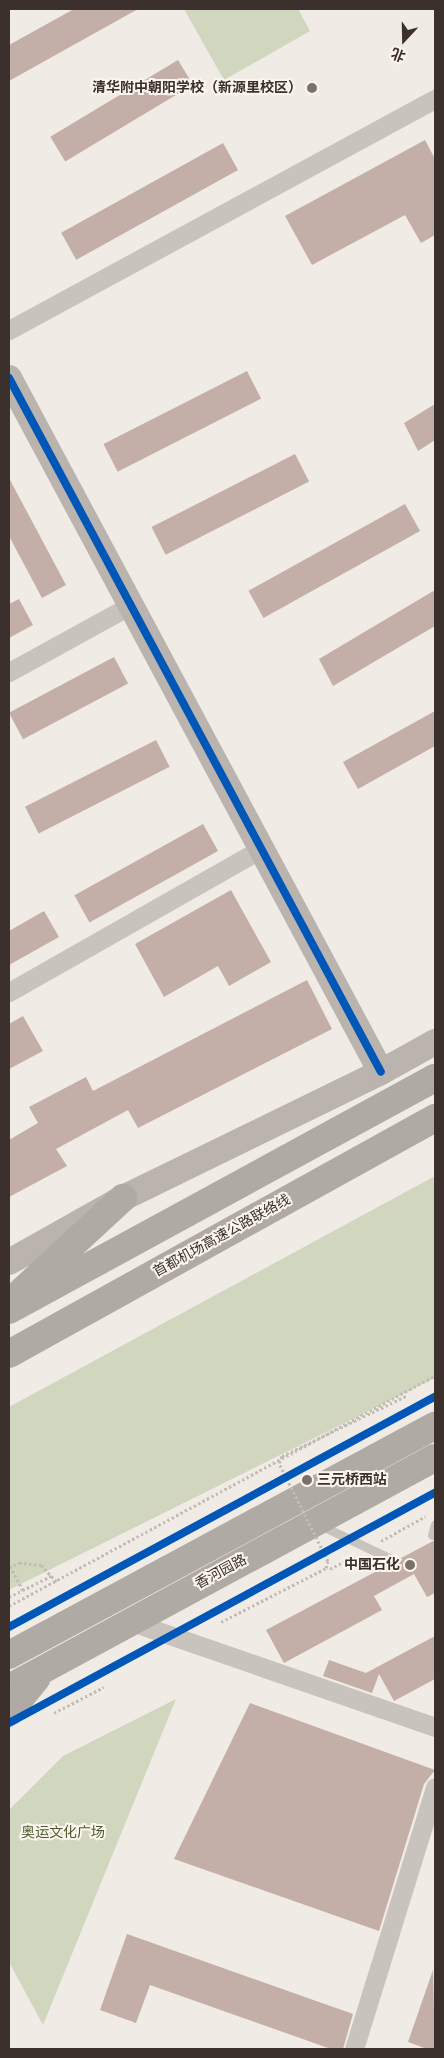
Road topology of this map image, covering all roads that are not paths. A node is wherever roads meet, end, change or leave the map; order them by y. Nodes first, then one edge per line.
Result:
1 (435, 99) edge
2 (9, 330) edge
3 (9, 378) edge
4 (131, 605) junction
5 (9, 672) edge
6 (262, 848) junction
7 (9, 992) edge
8 (435, 1042) edge
9 (381, 1072) junction
10 (435, 1078) edge
11 (435, 1118) edge
12 (124, 1198) junction
13 (9, 1262) edge
14 (9, 1303) edge
15 (9, 1310) edge
16 (9, 1354) edge
17 (435, 1426) edge
18 (435, 1458) edge
19 (315, 1523) junction
20 (435, 1524) edge
21 (432, 1535) dead end
22 (390, 1559) dead end
23 (130, 1621) junction
24 (69, 1623) junction
25 (9, 1638) edge
26 (9, 1655) edge
27 (43, 1670) junction
28 (9, 1688) edge
29 (9, 1712) edge
30 (435, 1727) edge
31 (435, 1787) edge
32 (354, 2049) edge

1 - 2 street
3 - 4 street
4 - 5 street
4 - 6 street
6 - 7 street
6 - 9 street
8 - 9 street
9 - 12 street
10 - 15 highway
11 - 16 highway, 首都机场高速公路联络线
12 - 13 street
12 - 14 highway
17 - 24 highway, 香河园路
18 - 19 highway, 香河园路
19 - 22 lane
19 - 23 highway, 香河园路
20 - 21 lane
23 - 27 highway, 香河园路
23 - 30 street
24 - 25 highway
24 - 26 highway, 香河园路
27 - 28 highway, 香河园路
27 - 29 highway
31 - 32 street

